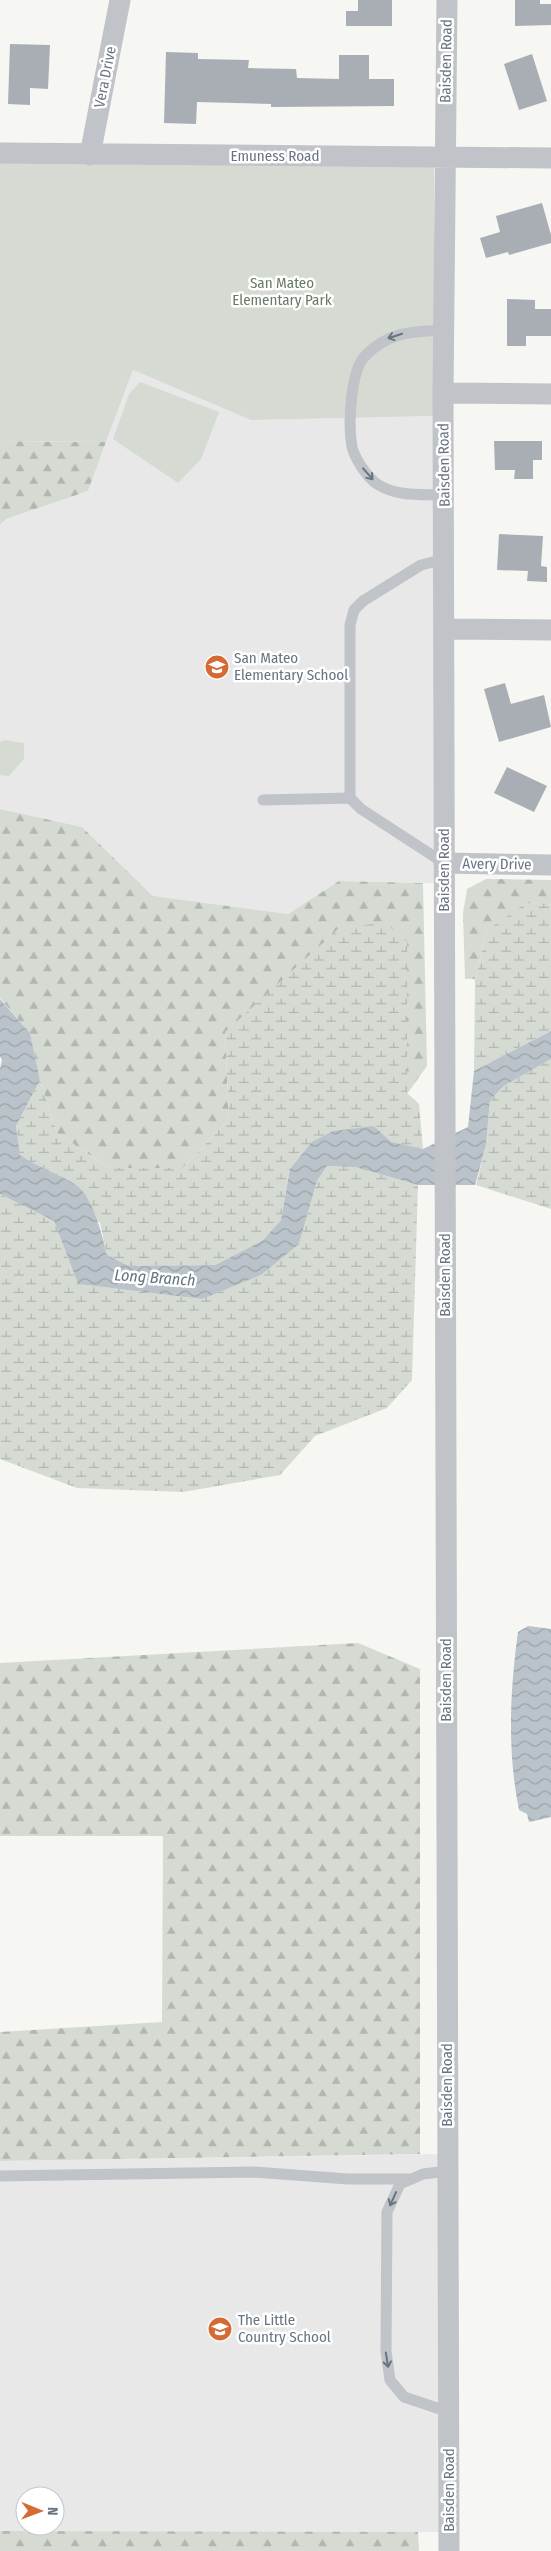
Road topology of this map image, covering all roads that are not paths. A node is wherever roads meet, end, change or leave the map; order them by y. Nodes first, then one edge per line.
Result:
1 (120, 0) edge
2 (447, 0) edge
3 (0, 153) edge
4 (90, 155) junction
5 (445, 157) junction
6 (551, 158) edge
7 (443, 330) junction
8 (443, 393) junction
9 (551, 394) edge
10 (444, 495) junction
11 (444, 559) junction
12 (445, 629) junction
13 (551, 630) edge
14 (350, 798) junction
15 (263, 800) dead end
16 (444, 863) junction
17 (551, 865) edge
18 (448, 2171) junction
19 (0, 2176) edge
20 (412, 2179) junction
21 (449, 2412) junction
22 (449, 2551) edge

1 - 4 street, Vera Drive
2 - 5 street, Baisden Road
3 - 4 street, Emuness Road
4 - 5 street, Emuness Road
5 - 6 street, Emuness Road
5 - 7 street, Baisden Road
7 - 8 street, Baisden Road
7 -> 10 lane
8 - 9 street
8 - 10 street, Baisden Road
10 - 11 street, Baisden Road
11 - 12 street, Baisden Road
11 - 14 lane
12 - 13 street
12 - 16 street, Baisden Road
14 - 15 lane
14 - 16 lane
16 - 17 street, Avery Drive
16 - 18 street, Baisden Road
18 - 20 lane
18 - 21 street, Baisden Road
19 - 20 lane
20 -> 21 lane
21 - 22 street, Baisden Road

